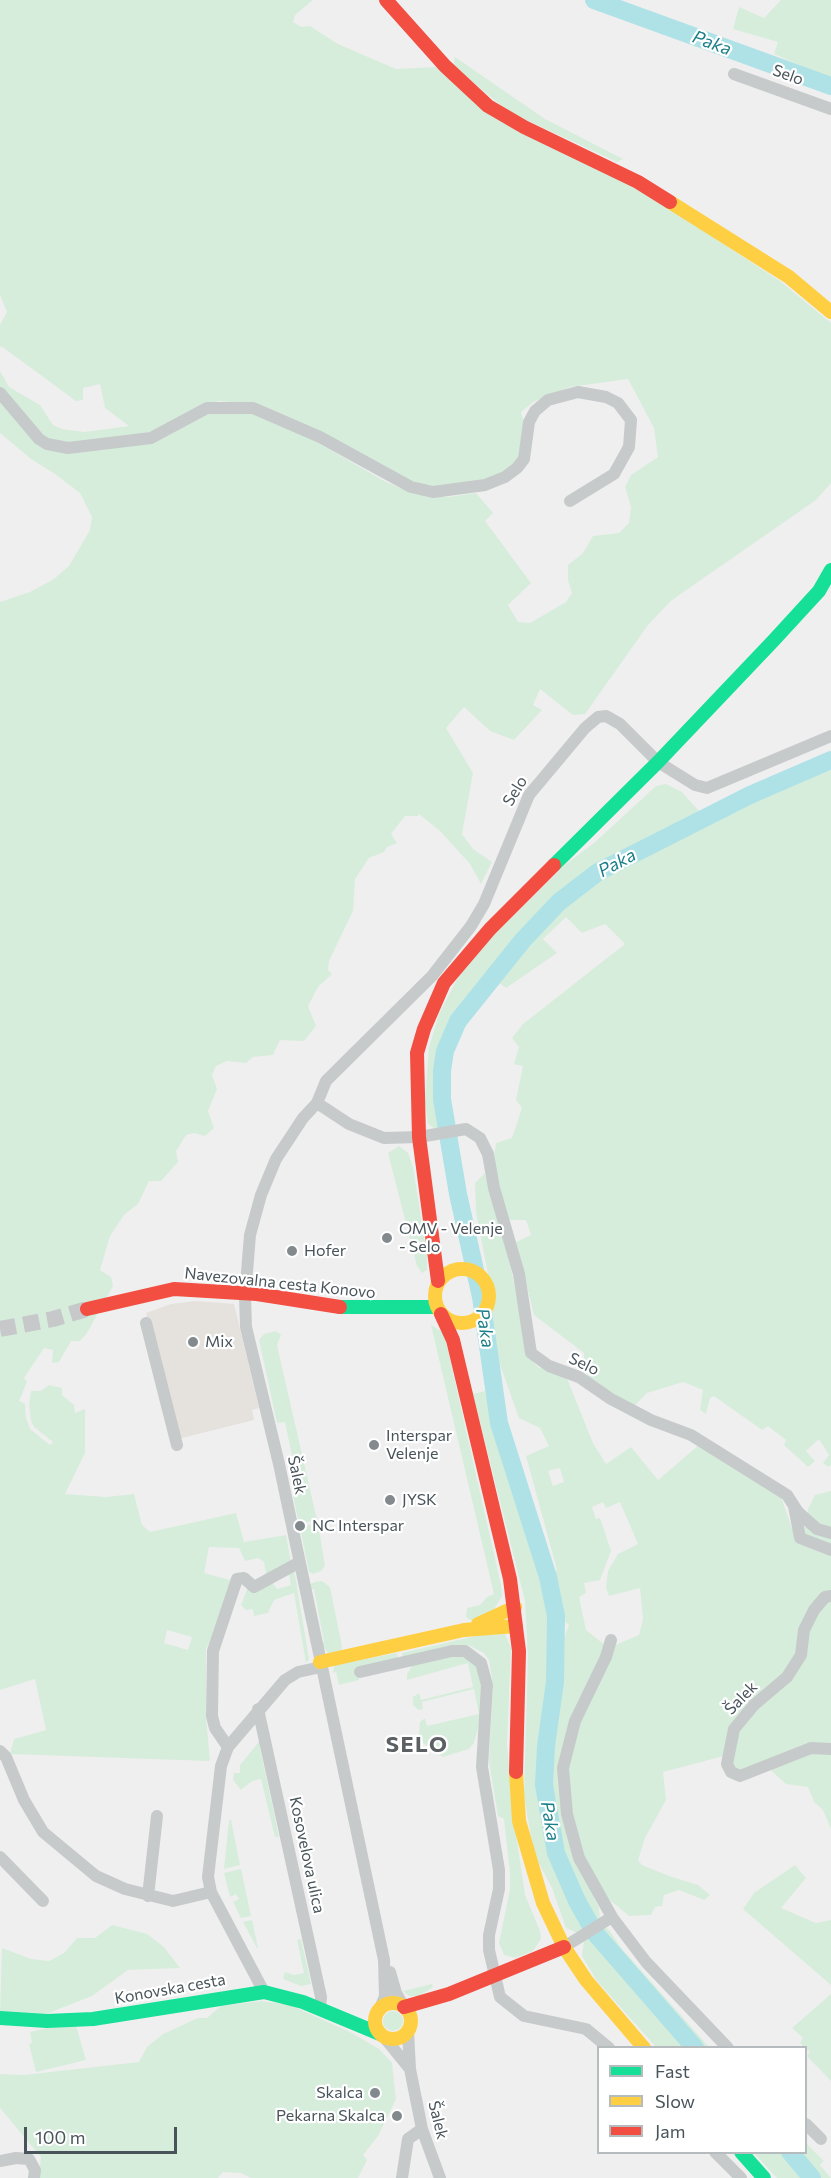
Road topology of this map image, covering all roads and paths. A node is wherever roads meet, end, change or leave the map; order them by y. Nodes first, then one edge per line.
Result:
1 (386, 0) edge
2 (734, 74) dead end
3 (831, 109) edge
4 (831, 312) edge
5 (0, 393) edge
6 (570, 501) dead end
7 (831, 570) edge
8 (831, 736) edge
9 (658, 762) junction
10 (317, 1103) junction
11 (419, 1137) junction
12 (435, 1248) junction
13 (457, 1269) junction
14 (438, 1281) junction
15 (245, 1296) joint
16 (87, 1309) tunnel mouth
17 (438, 1310) junction
18 (146, 1323) dead end
19 (455, 1323) junction
20 (453, 1340) junction
21 (177, 1445) dead end
22 (795, 1506) junction
23 (831, 1533) edge
24 (831, 1550) edge
25 (298, 1563) junction
26 (831, 1596) edge
27 (515, 1607) junction
28 (516, 1626) junction
29 (464, 1630) junction
30 (611, 1640) dead end
31 (320, 1664) junction
32 (360, 1672) dead end
33 (258, 1709) junction
34 (228, 1746) junction
35 (831, 1749) edge
36 (0, 1751) edge
37 (157, 1816) dead end
38 (0, 1857) edge
39 (211, 1892) junction
40 (148, 1896) junction
41 (44, 1901) dead end
42 (612, 1917) junction
43 (564, 1947) junction
44 (384, 1960) junction
45 (495, 1977) junction
46 (264, 1992) junction
47 (449, 1994) junction
48 (404, 2007) junction
49 (320, 2009) junction
50 (380, 2009) junction
51 (0, 2018) edge
52 (342, 2018) junction
53 (408, 2031) junction
54 (382, 2035) junction
55 (606, 2046) edge
56 (642, 2046) edge
57 (726, 2046) edge
58 (410, 2069) junction
59 (807, 2125) edge
60 (422, 2129) junction
61 (821, 2139) dead end
62 (718, 2154) edge
63 (743, 2154) edge
64 (0, 2161) edge
65 (34, 2178) edge
66 (402, 2178) edge
67 (440, 2178) edge
68 (741, 2178) edge
69 (764, 2178) edge

1 - 4 main road
2 - 3 street, Selo
5 - 6 street
7 - 9 main road
8 - 9 street, Selo
9 - 10 street, Selo
9 - 11 main road
10 - 11 street
10 - 15 street, Selo
11 - 12 main road
11 - 22 street, Selo
12 - 13 main road
12 - 14 main road
13 - 14 main road
13 - 19 main road
14 - 17 main road
15 - 25 street, Šalek
16 - 17 main road, Navezovalna cesta Konovo, bridge
17 - 19 main road
17 - 20 main road
18 - 21 street
19 - 20 main road
20 - 27 main road
22 - 23 street, Selo
22 - 24 street
25 - 31 street, Šalek
25 - 34 street
26 - 35 street, Šalek
27 - 28 main road
27 - 29 main road
28 - 29 main road
28 - 43 main road
29 - 31 main road
30 - 42 street
31 - 33 street
31 - 44 street, Šalek
32 - 45 street
33 - 34 street
33 - 49 street, Kosovelova ulica
34 - 39 street
36 - 40 street
37 - 40 street
38 - 41 street
39 - 40 street
39 - 46 street
42 - 43 street
42 - 57 street
43 - 45 main road
43 - 56 main road
44 - 48 street
44 - 50 street
45 - 47 main road
45 - 55 street
46 - 49 main road, Konovska cesta
46 - 51 main road, Konovska cesta
47 - 48 main road
47 - 53 main road
48 - 50 main road
48 - 53 main road
49 - 52 main road, Konovska cesta
50 - 52 main road
50 - 54 main road
52 - 54 main road, Konovska cesta
53 - 54 main road
53 - 58 street, Šalek
54 - 58 street
58 - 60 street, Šalek
59 - 61 street
60 - 66 street
60 - 67 street, Šalek
62 - 68 street
63 - 69 main road
64 - 65 street

